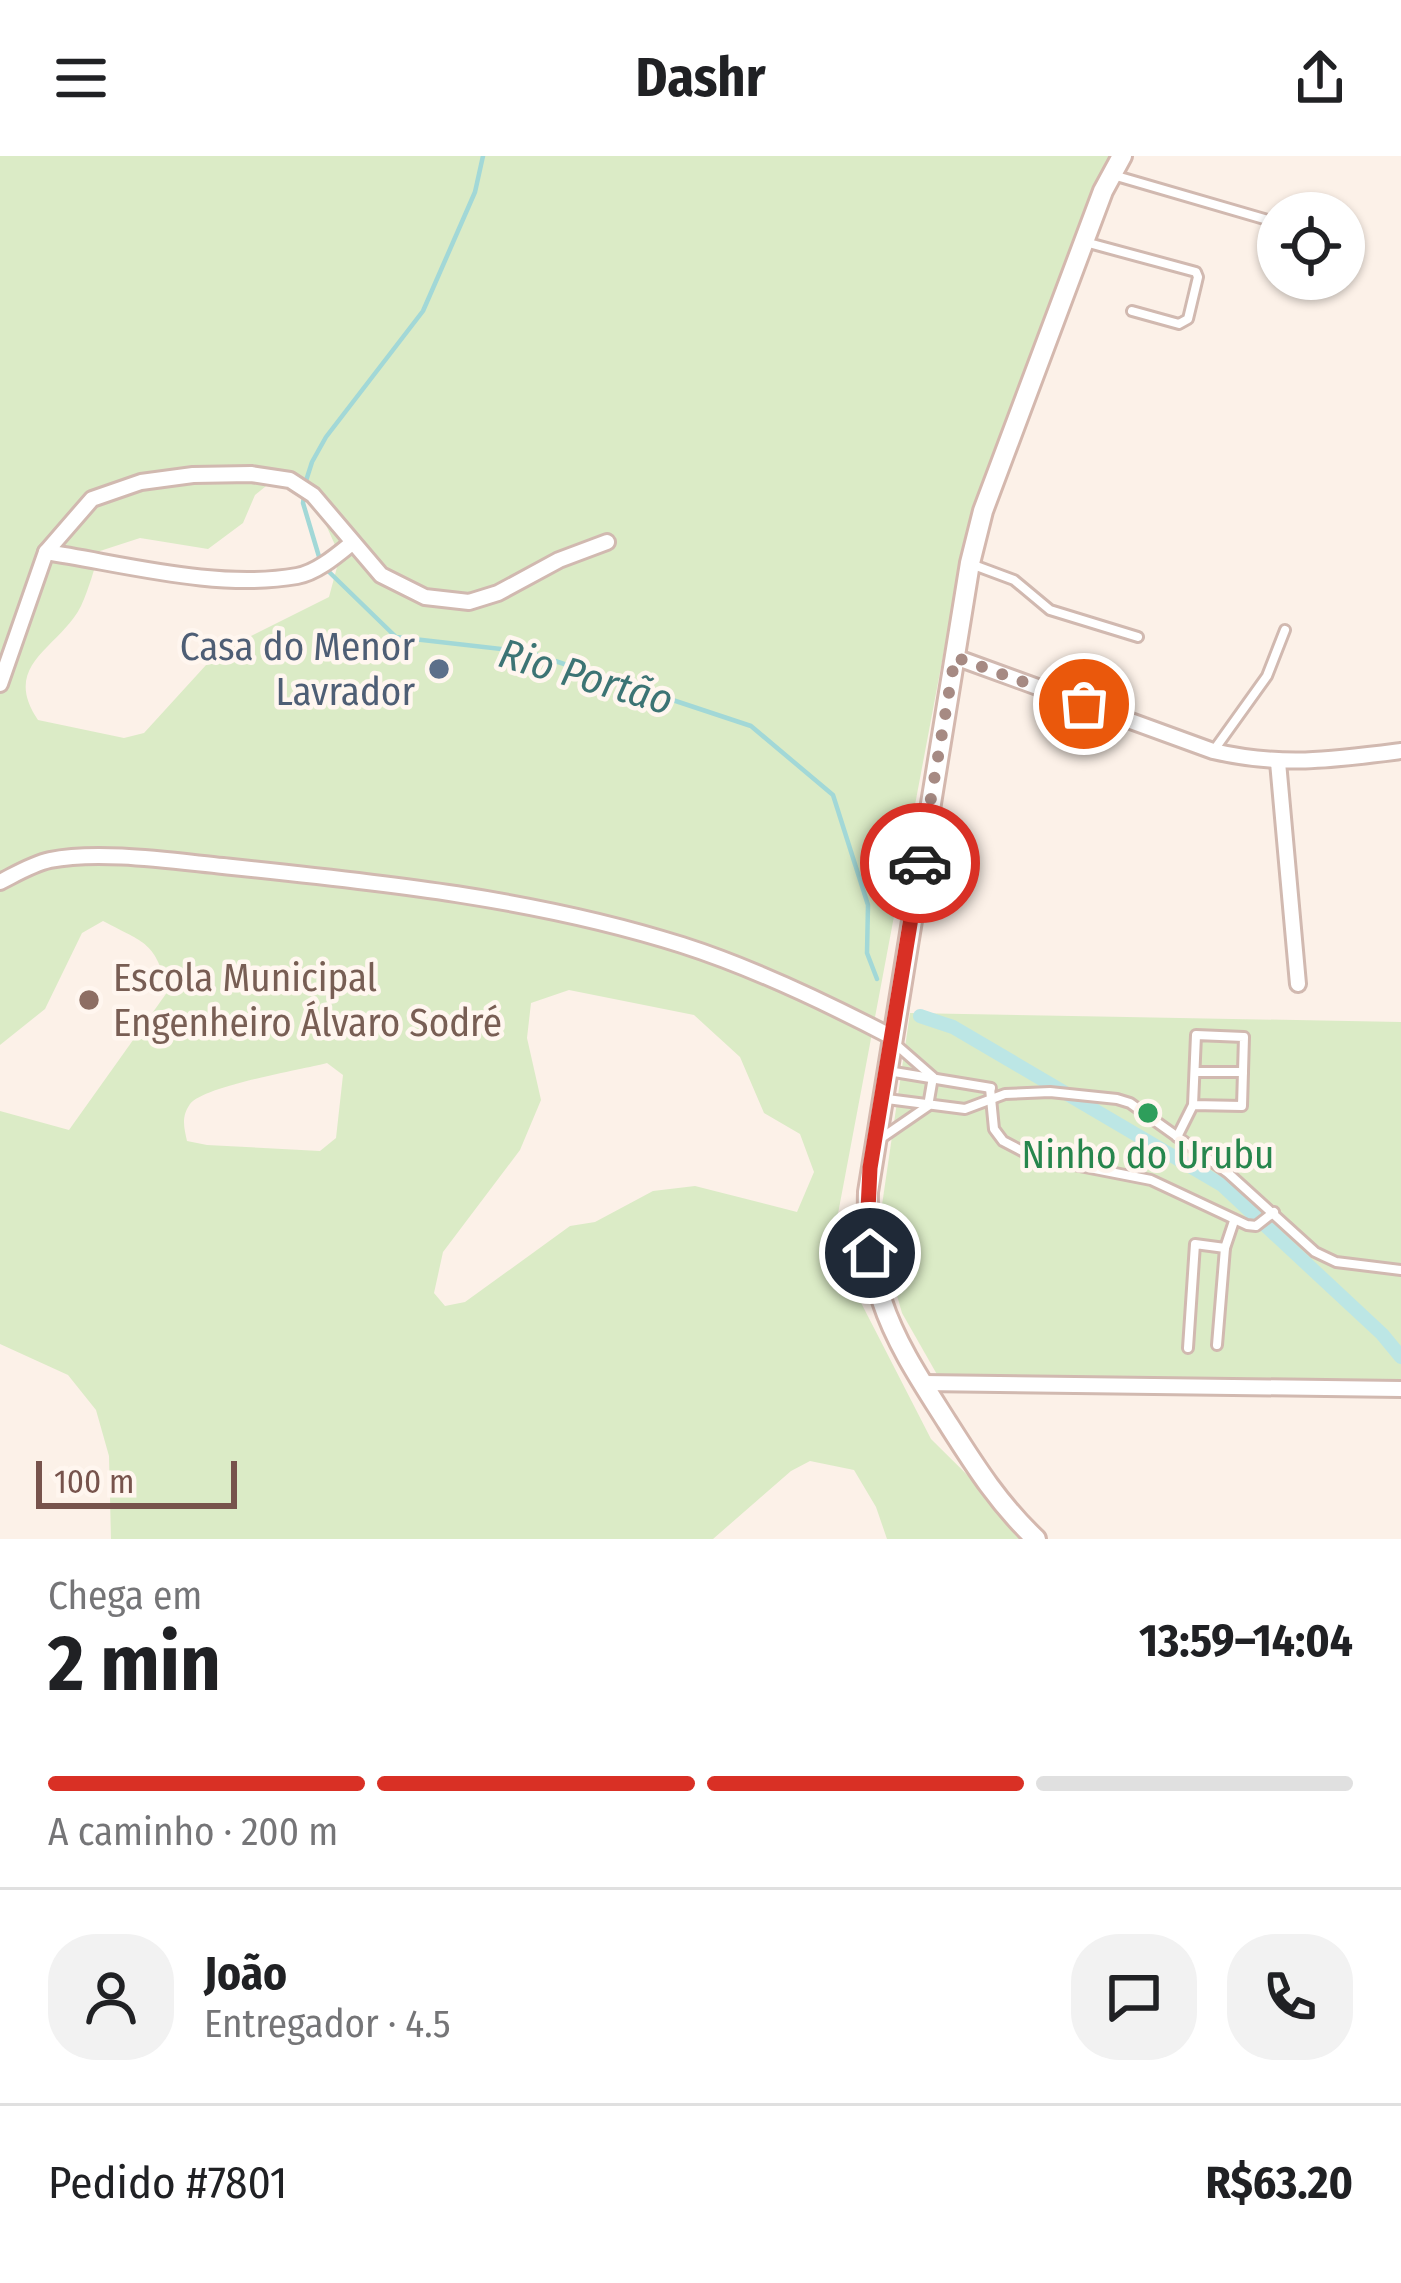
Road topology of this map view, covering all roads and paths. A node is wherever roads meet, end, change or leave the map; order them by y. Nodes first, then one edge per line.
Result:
1 (1122, 156) edge
2 (1112, 175) junction
3 (1257, 217) edge
4 (1084, 242) junction
5 (1132, 311) dead end
6 (607, 542) dead end
7 (352, 543) junction
8 (46, 552) junction
9 (970, 563) junction
10 (1285, 630) dead end
11 (1138, 637) dead end
12 (955, 657) junction
13 (0, 684) edge
14 (1213, 751) junction
15 (1401, 751) edge
16 (1278, 762) junction
17 (0, 882) edge
18 (1298, 984) dead end
19 (892, 1038) junction
20 (886, 1071) junction
21 (1196, 1072) junction
22 (1243, 1072) junction
23 (933, 1078) junction
24 (990, 1088) junction
25 (1004, 1094) junction
26 (881, 1098) junction
27 (990, 1100) junction
28 (1193, 1105) junction
29 (928, 1106) junction
30 (1177, 1137) junction
31 (874, 1143) junction
32 (1272, 1214) junction
33 (1234, 1221) junction
34 (1226, 1248) junction
35 (1401, 1270) edge
36 (1217, 1346) dead end
37 (1188, 1348) dead end
38 (923, 1382) junction
39 (1401, 1389) edge
40 (1036, 1539) edge

1 - 2 main road
2 - 3 lane
2 - 4 main road
4 - 5 lane
4 - 9 main road
6 - 7 street
7 - 8 street
7 - 8 street
8 - 13 street
9 - 11 lane
9 - 12 main road
10 - 14 lane
12 - 14 street
12 - 19 main road
14 - 16 street
15 - 16 street
16 - 18 street
17 - 19 street
19 - 20 main road
19 - 23 lane
20 - 23 lane
20 - 26 main road
21 - 22 lane
21 - 22 lane
21 - 28 lane
22 - 28 lane
23 - 24 lane
23 - 29 lane
24 - 25 lane
24 - 27 lane
25 - 27 lane
25 - 30 lane
26 - 29 lane
26 - 31 main road
27 - 29 lane
27 - 33 lane
28 - 30 lane
29 - 31 lane
30 - 32 lane
31 - 38 main road
32 - 33 lane
32 - 35 lane
33 - 34 lane
34 - 36 lane
34 - 37 lane
38 - 39 street
38 - 40 main road

